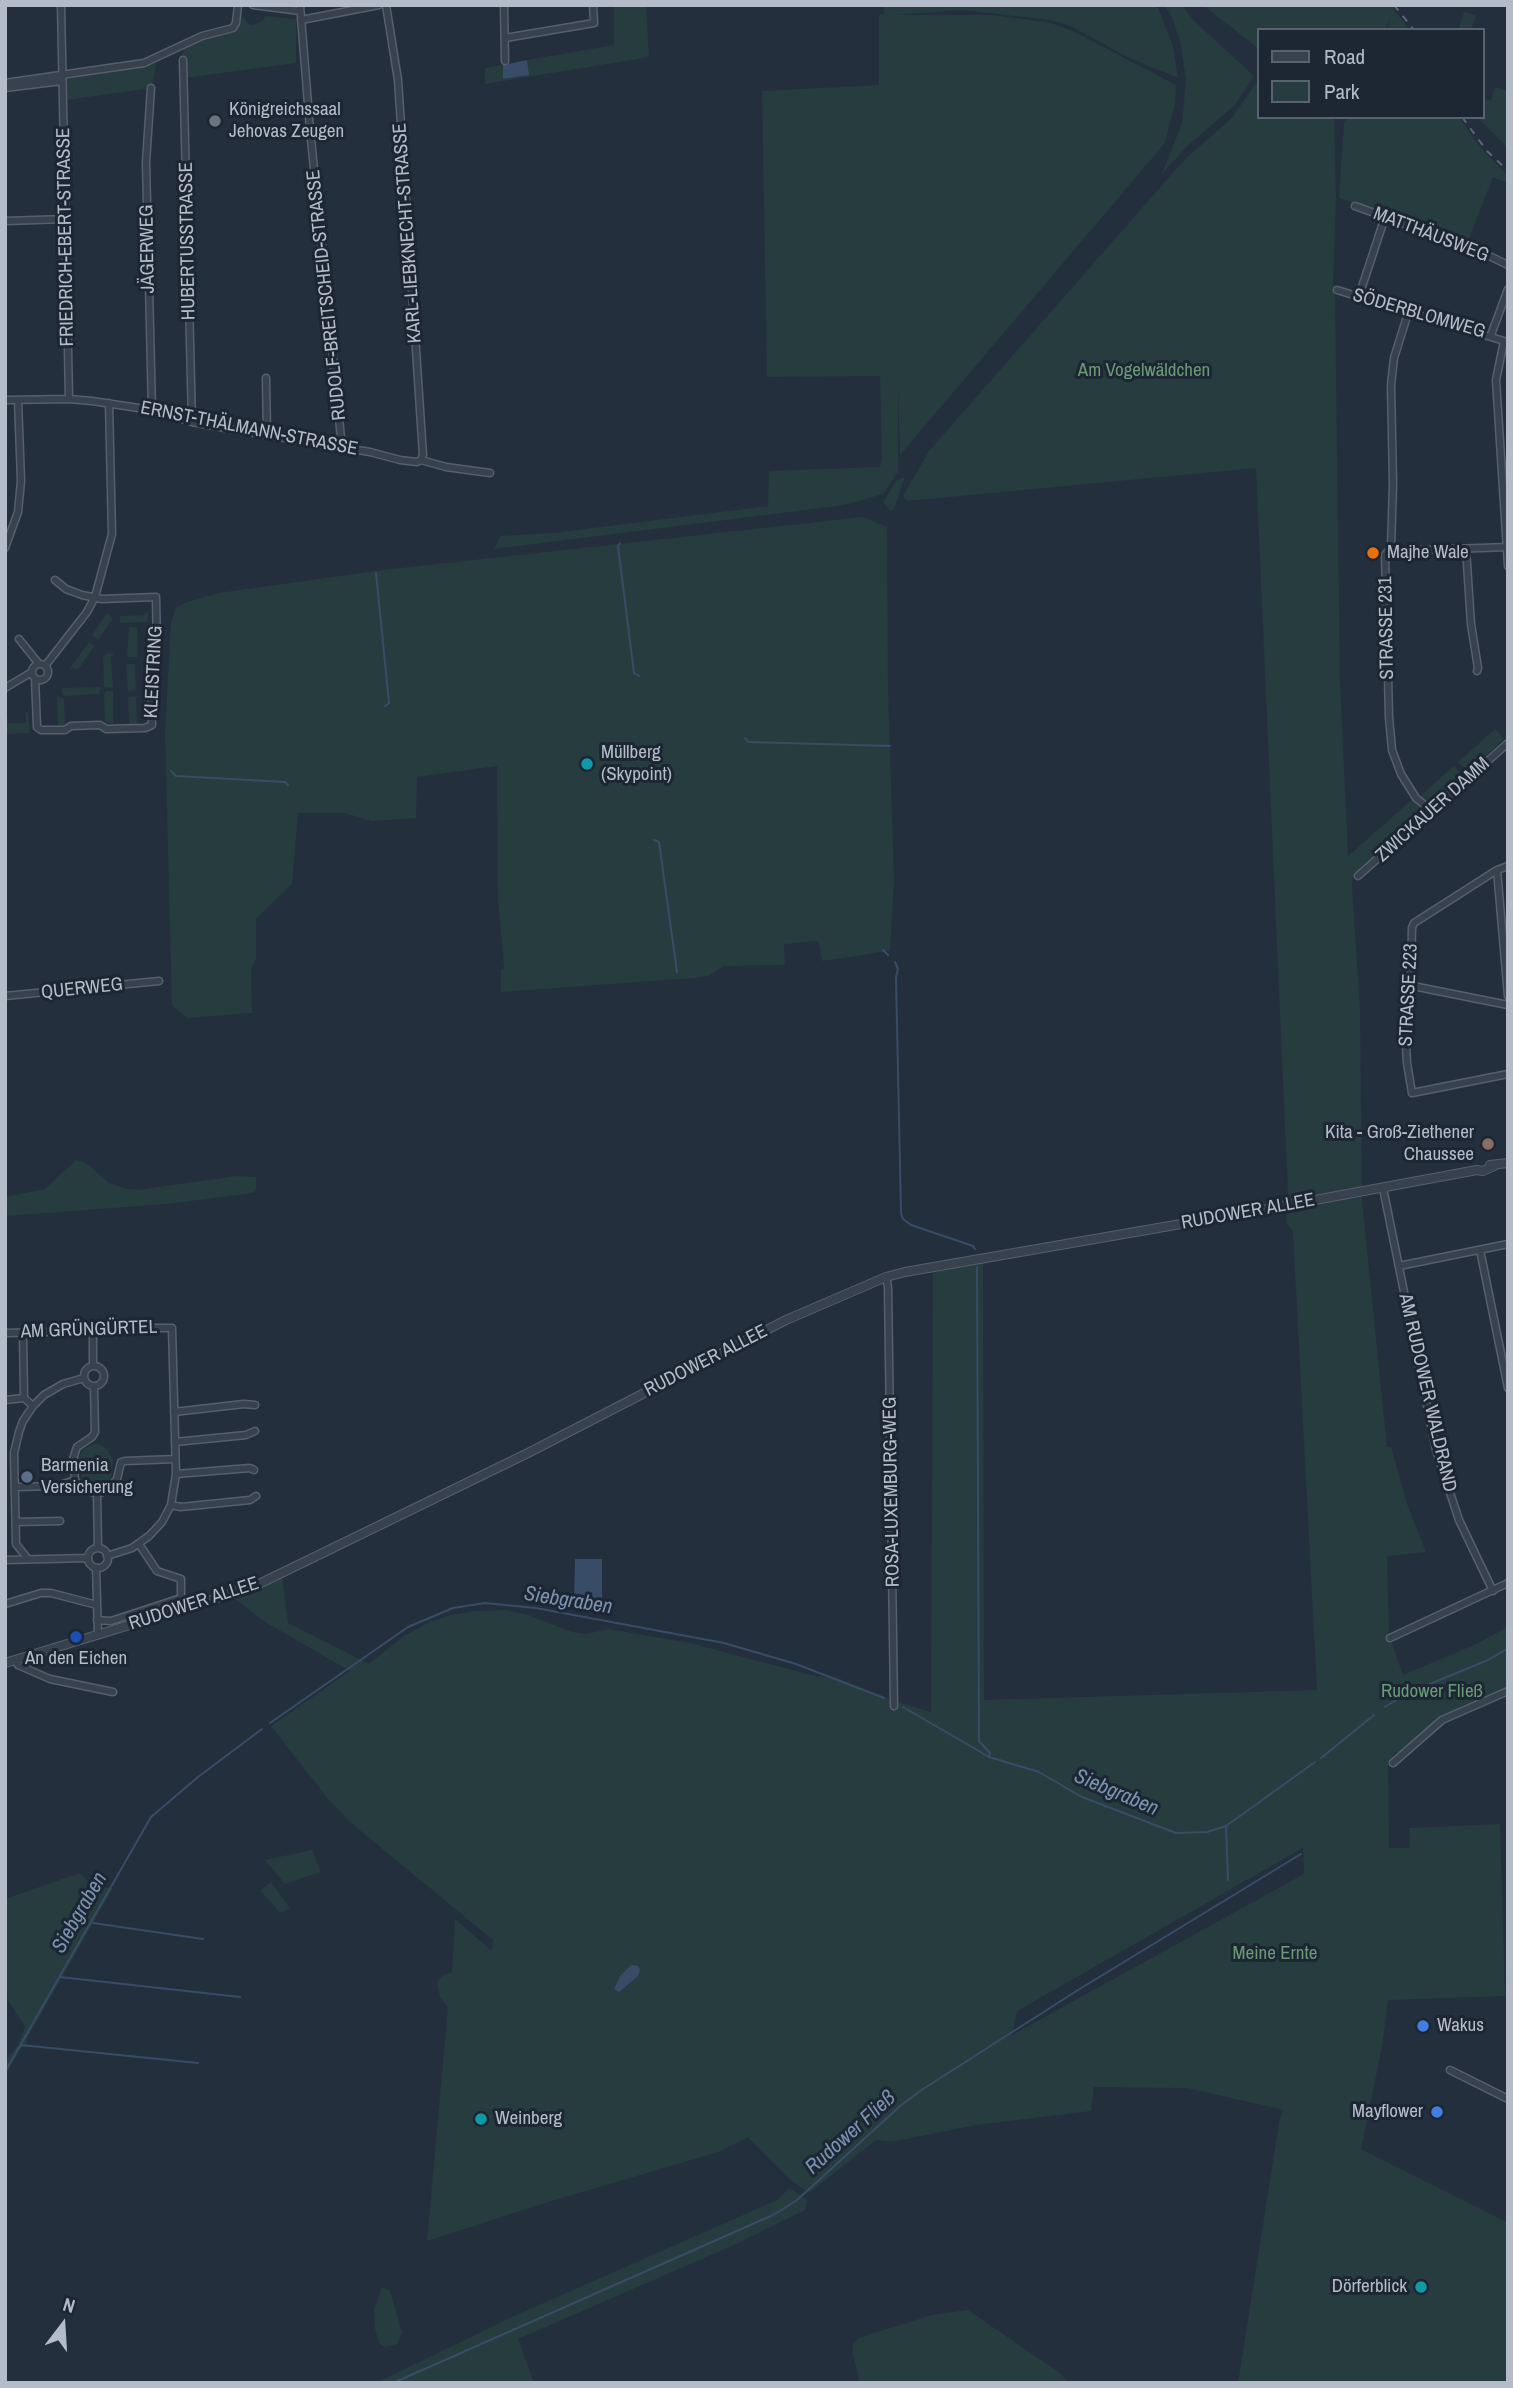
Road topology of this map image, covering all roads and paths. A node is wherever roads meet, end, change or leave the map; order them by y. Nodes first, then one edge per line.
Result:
1 (61, 5) edge
2 (238, 5) edge
3 (253, 5) edge
4 (379, 5) edge
5 (386, 5) edge
6 (504, 5) edge
7 (593, 5) edge
8 (300, 13) edge
9 (505, 38) junction
10 (183, 60) dead end
11 (505, 61) dead end
12 (62, 78) junction
13 (5, 83) edge
14 (5, 88) edge
15 (151, 88) dead end
16 (1354, 206) dead end
17 (1385, 217) junction
18 (66, 219) junction
19 (5, 221) edge
20 (1508, 265) edge
21 (1508, 289) edge
22 (1337, 290) dead end
23 (1359, 296) junction
24 (1409, 310) junction
25 (1491, 335) junction
26 (267, 378) dead end
27 (69, 399) junction
28 (5, 400) edge
29 (18, 400) junction
30 (109, 403) junction
31 (152, 410) junction
32 (192, 422) junction
33 (267, 435) junction
34 (338, 446) junction
35 (421, 460) junction
36 (490, 473) dead end
37 (7, 535) edge
38 (1507, 547) edge
39 (5, 548) edge
40 (1391, 548) junction
41 (1466, 549) junction
42 (1508, 566) edge
43 (55, 580) dead end
44 (95, 597) junction
45 (19, 639) dead end
46 (42, 665) junction
47 (1477, 671) dead end
48 (34, 675) junction
49 (5, 688) edge
50 (1508, 743) edge
51 (1432, 811) junction
52 (1508, 866) edge
53 (1497, 870) junction
54 (1358, 876) dead end
55 (159, 981) dead end
56 (1408, 985) junction
57 (5, 996) edge
58 (1508, 996) edge
59 (1508, 1005) edge
60 (1508, 1074) edge
61 (1508, 1163) edge
62 (1383, 1188) junction
63 (1508, 1244) edge
64 (1480, 1250) junction
65 (1399, 1266) junction
66 (886, 1277) junction
67 (93, 1331) junction
68 (5, 1333) edge
69 (23, 1333) junction
70 (93, 1366) junction
71 (83, 1378) junction
72 (94, 1387) junction
73 (1508, 1388) edge
74 (24, 1398) junction
75 (5, 1400) edge
76 (255, 1405) dead end
77 (33, 1406) junction
78 (174, 1412) junction
79 (255, 1430) dead end
80 (175, 1442) junction
81 (5, 1445) edge
82 (15, 1445) junction
83 (175, 1459) junction
84 (254, 1470) dead end
85 (176, 1474) junction
86 (75, 1480) junction
87 (15, 1487) junction
88 (97, 1494) junction
89 (256, 1496) dead end
90 (171, 1505) junction
91 (5, 1512) edge
92 (16, 1512) junction
93 (61, 1521) dead end
94 (16, 1522) junction
95 (139, 1544) junction
96 (98, 1548) junction
97 (18, 1549) junction
98 (107, 1556) junction
99 (88, 1558) junction
100 (27, 1559) junction
101 (6, 1560) edge
102 (96, 1568) junction
103 (1508, 1583) edge
104 (1493, 1591) junction
105 (5, 1604) edge
106 (97, 1605) junction
107 (97, 1620) junction
108 (98, 1635) junction
109 (1390, 1638) dead end
110 (16, 1660) junction
111 (5, 1664) edge
112 (1508, 1691) edge
113 (113, 1692) dead end
114 (894, 1706) dead end
115 (1393, 1763) dead end
116 (1451, 2070) dead end
117 (1508, 2099) edge

1 - 12 street, FRIEDRICH-EBERT-STRASSE
2 - 12 street
3 - 8 street
4 - 8 street
5 - 35 street, KARL-LIEBKNECHT-STRASSE
6 - 9 street
7 - 9 street
8 - 34 street, RUDOLF-BREITSCHEID-STRASSE
9 - 11 street
10 - 32 street, HUBERTUSSTRASSE
12 - 13 street
12 - 14 street
12 - 18 street, FRIEDRICH-EBERT-STRASSE
15 - 31 street, JÄGERWEG
16 - 17 street, MATTHÄUSWEG
17 - 20 street, MATTHÄUSWEG
17 - 23 street
18 - 19 street
18 - 27 street, FRIEDRICH-EBERT-STRASSE
21 - 25 street
22 - 23 street, SÖDERBLOMWEG
23 - 24 street, SÖDERBLOMWEG
24 - 25 street, SÖDERBLOMWEG
24 - 40 street, STRASSE 231
25 - 38 street, SÖDERBLOMWEG
26 - 33 street
27 - 29 street, ERNST-THÄLMANN-STRASSE
27 - 30 street, ERNST-THÄLMANN-STRASSE
28 - 29 street, ERNST-THÄLMANN-STRASSE
29 - 37 street
30 - 31 street, ERNST-THÄLMANN-STRASSE
30 - 44 street
31 - 32 street, ERNST-THÄLMANN-STRASSE
32 - 33 street, ERNST-THÄLMANN-STRASSE
33 - 34 street, ERNST-THÄLMANN-STRASSE
34 - 35 street, ERNST-THÄLMANN-STRASSE
35 - 36 street, ERNST-THÄLMANN-STRASSE
37 - 39 street
38 - 41 street
38 - 42 street
40 - 41 street
40 - 51 street, STRASSE 231
41 - 47 street
43 - 44 street, KLEISTRING
44 - 46 street
44 - 48 street, KLEISTRING
45 - 46 street
46 - 48 street
46 - 48 street
48 - 49 street
50 - 51 street, ZWICKAUER DAMM
51 - 54 street, ZWICKAUER DAMM
52 - 53 street, STRASSE 223
53 - 56 street, STRASSE 223
53 - 58 street
55 - 57 street, QUERWEG
56 - 59 street
56 - 60 street, STRASSE 223
61 - 62 street, RUDOWER ALLEE
62 - 65 street, AM RUDOWER WALDRAND
62 - 66 street, RUDOWER ALLEE
63 - 64 street
64 - 65 street
64 - 73 street
65 - 104 street, AM RUDOWER WALDRAND
66 - 108 street, RUDOWER ALLEE
66 - 114 street, ROSA-LUXEMBURG-WEG
67 - 69 street, AM GRÜNGÜRTEL
67 - 70 street
67 - 78 street, AM GRÜNGÜRTEL
68 - 69 street, AM GRÜNGÜRTEL
69 - 74 street
70 - 71 street
70 - 72 street
71 - 72 street
71 - 77 street
72 - 86 street
74 - 75 street
74 - 77 street
76 - 78 street
77 - 82 street
78 - 80 street
79 - 80 street
80 - 83 street
81 - 82 street
82 - 87 street
83 - 85 street
83 - 88 street
84 - 85 street
85 - 90 street
86 - 87 street
86 - 88 street
87 - 92 street
88 - 96 street
89 - 90 street
90 - 95 street
91 - 92 street
92 - 94 street
93 - 94 street
94 - 97 street
95 - 98 street
95 - 107 street
96 - 98 street
96 - 99 street
97 - 100 street
97 - 101 street
98 - 102 street
99 - 100 street
99 - 102 street
100 - 101 street
102 - 106 street
103 - 104 street
104 - 109 street
105 - 106 street
106 - 107 street
107 - 108 street
108 - 110 street, RUDOWER ALLEE
110 - 111 street, RUDOWER ALLEE
110 - 113 street
112 - 115 street
116 - 117 street

